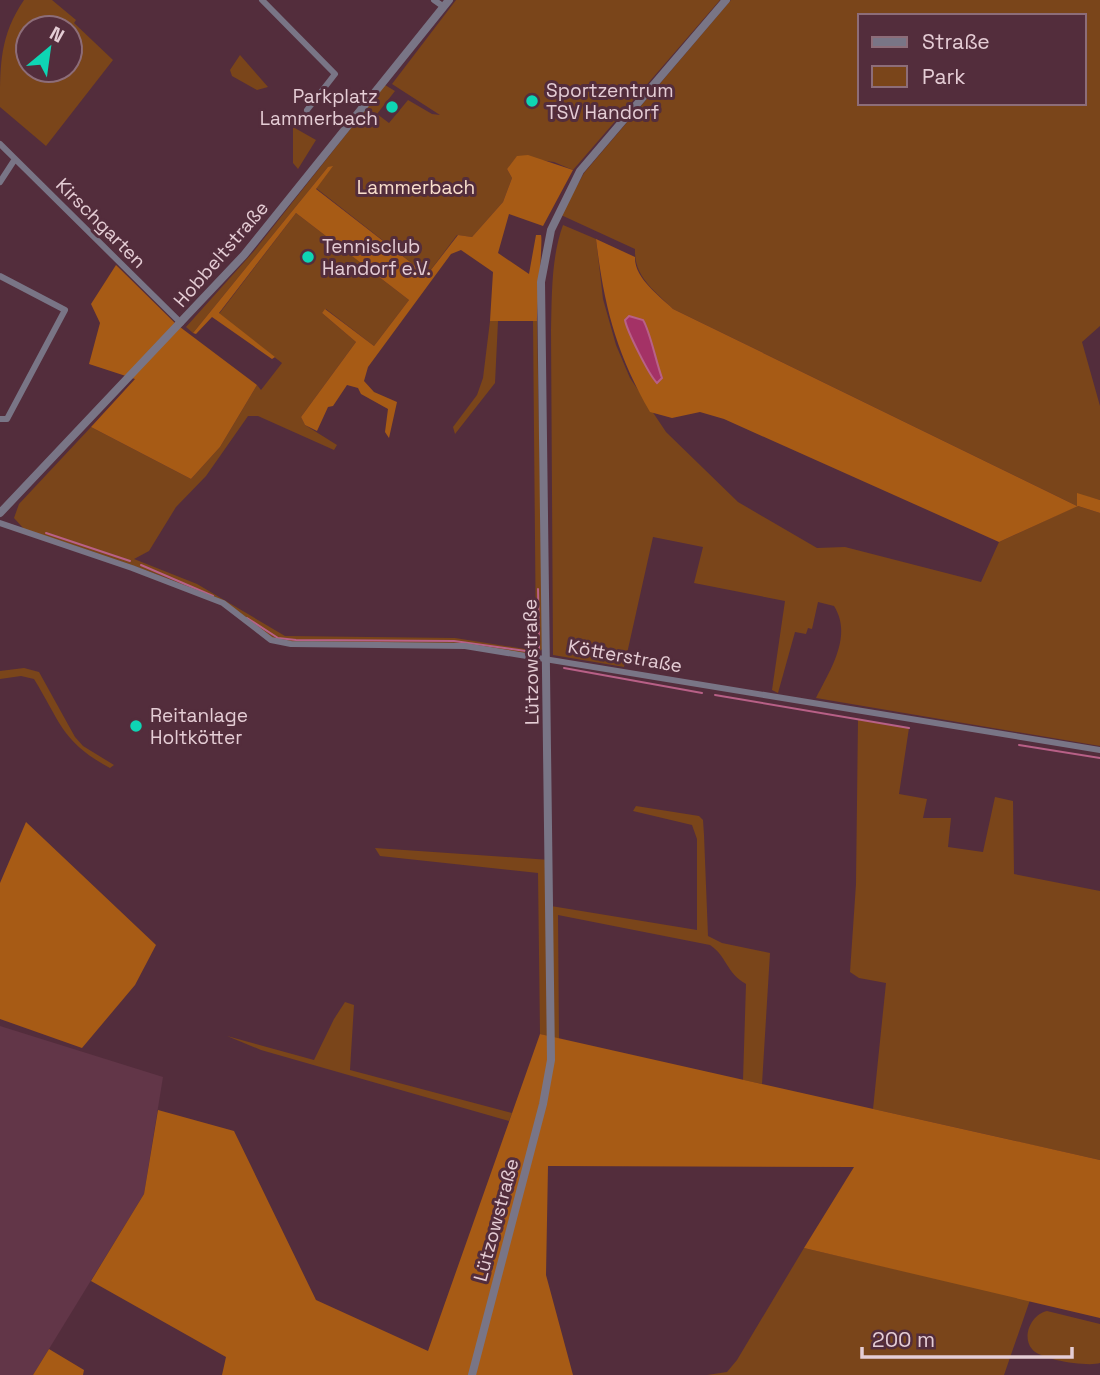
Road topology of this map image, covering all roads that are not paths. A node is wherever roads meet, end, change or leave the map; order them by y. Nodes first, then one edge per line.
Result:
1 (262, 0) edge
2 (434, 0) edge
3 (726, 0) edge
4 (446, 4) edge
5 (307, 110) dead end
6 (0, 144) edge
7 (15, 159) junction
8 (0, 182) edge
9 (0, 275) edge
10 (181, 323) junction
11 (0, 418) edge
12 (0, 513) edge
13 (0, 523) edge
14 (546, 659) junction
15 (1100, 750) edge
16 (472, 1375) edge

1 - 5 street
2 - 4 street
3 - 14 street, Lützowstraße
4 - 10 street, Hobbeltstraße
6 - 7 street, Kirschgarten
7 - 8 street
7 - 10 street, Kirschgarten
9 - 11 street
10 - 12 street, Hobbeltstraße
13 - 14 street, Kötterstraße
14 - 15 street, Kötterstraße
14 - 16 street, Lützowstraße

